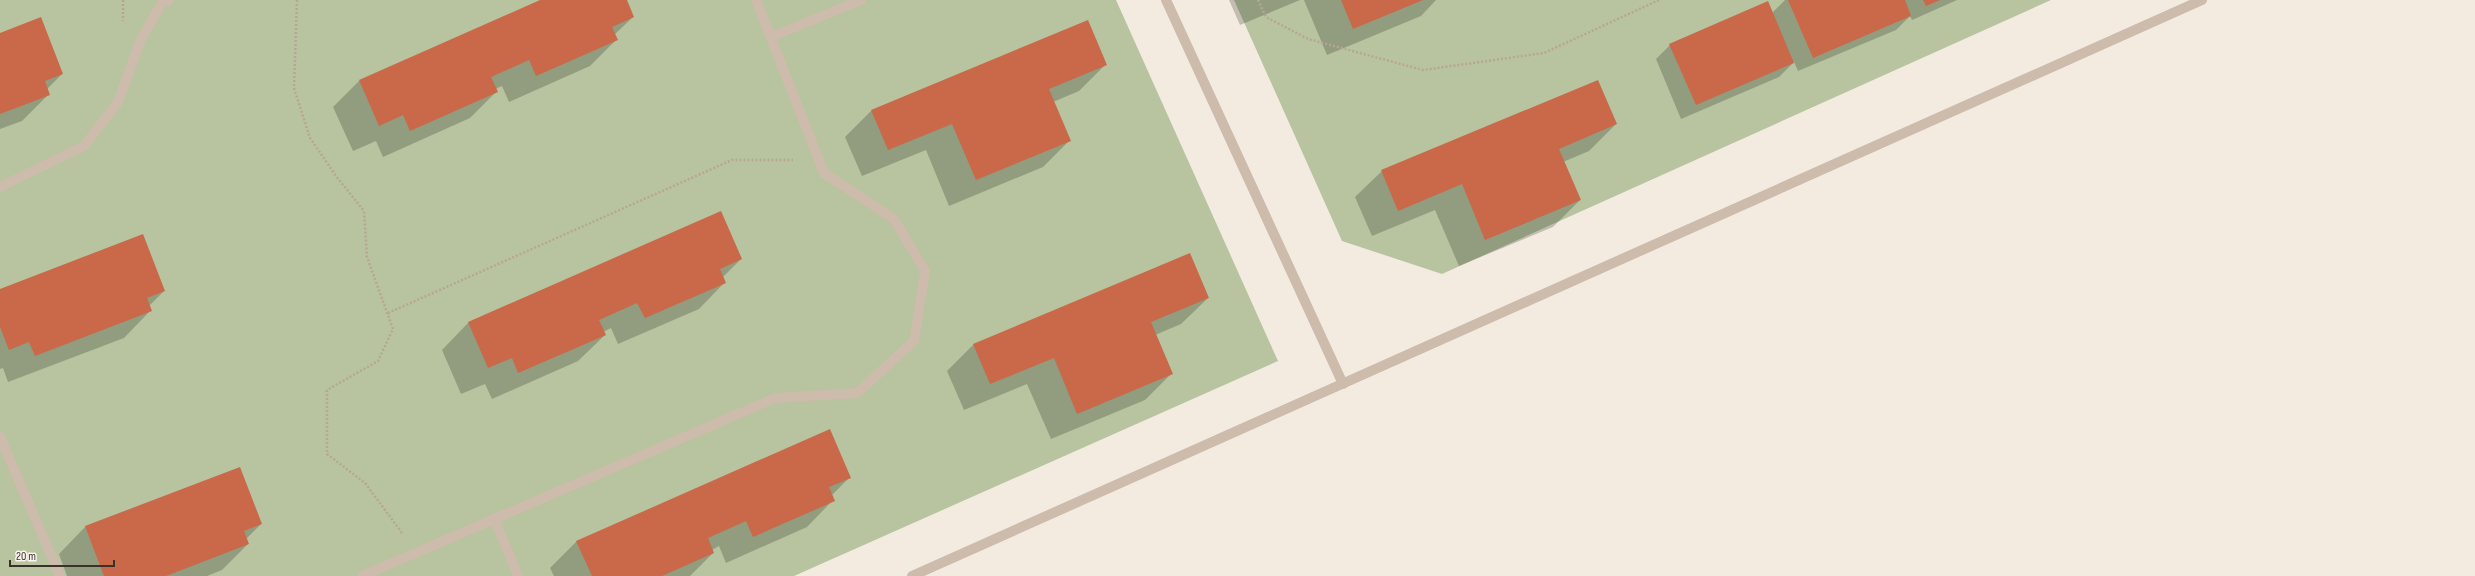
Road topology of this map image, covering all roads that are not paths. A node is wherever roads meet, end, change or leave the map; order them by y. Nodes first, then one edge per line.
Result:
1 (169, 0) edge
2 (756, 0) edge
3 (861, 0) edge
4 (1166, 0) edge
5 (2202, 0) edge
6 (771, 37) junction
7 (0, 187) edge
8 (1343, 384) junction
9 (0, 437) edge
10 (494, 518) junction
11 (60, 576) edge
12 (362, 576) edge
13 (518, 576) edge
14 (912, 576) edge

1 - 7 street
2 - 6 street
3 - 6 street
4 - 8 street
5 - 8 street
6 - 10 street
8 - 14 street
9 - 11 street
10 - 12 street
10 - 13 street

